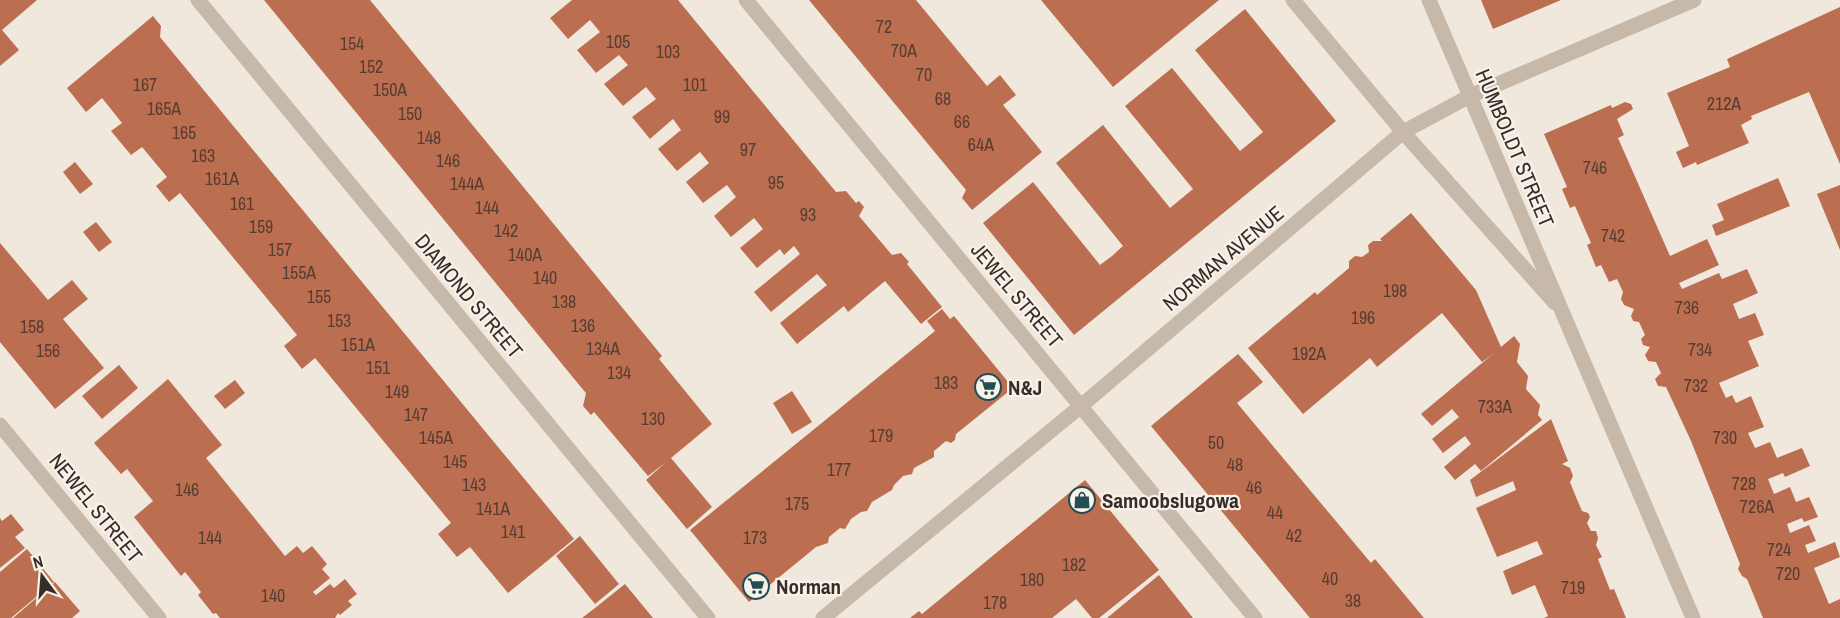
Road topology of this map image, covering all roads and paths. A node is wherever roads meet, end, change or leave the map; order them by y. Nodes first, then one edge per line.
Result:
1 (198, 0) edge
2 (746, 0) edge
3 (1293, 0) edge
4 (1429, 0) edge
5 (1694, 0) edge
6 (1470, 96) junction
7 (1403, 132) junction
8 (1563, 312) junction
9 (1081, 406) junction
10 (0, 425) edge
11 (159, 618) edge
12 (708, 618) edge
13 (823, 618) edge
14 (1255, 618) edge
15 (1693, 618) edge

1 - 12 street, DIAMOND STREET
2 - 9 street, JEWEL STREET
3 - 7 street, HUMBOLDT STREET
4 - 6 street, HUMBOLDT STREET
5 - 6 street, NORMAN AVENUE
6 - 7 street, NORMAN AVENUE
6 - 8 street, HUMBOLDT STREET
7 - 8 street, HUMBOLDT STREET
7 - 9 street, NORMAN AVENUE
8 - 15 street, HUMBOLDT STREET
9 - 13 street, NORMAN AVENUE
9 - 14 street, JEWEL STREET
10 - 11 street, NEWEL STREET

